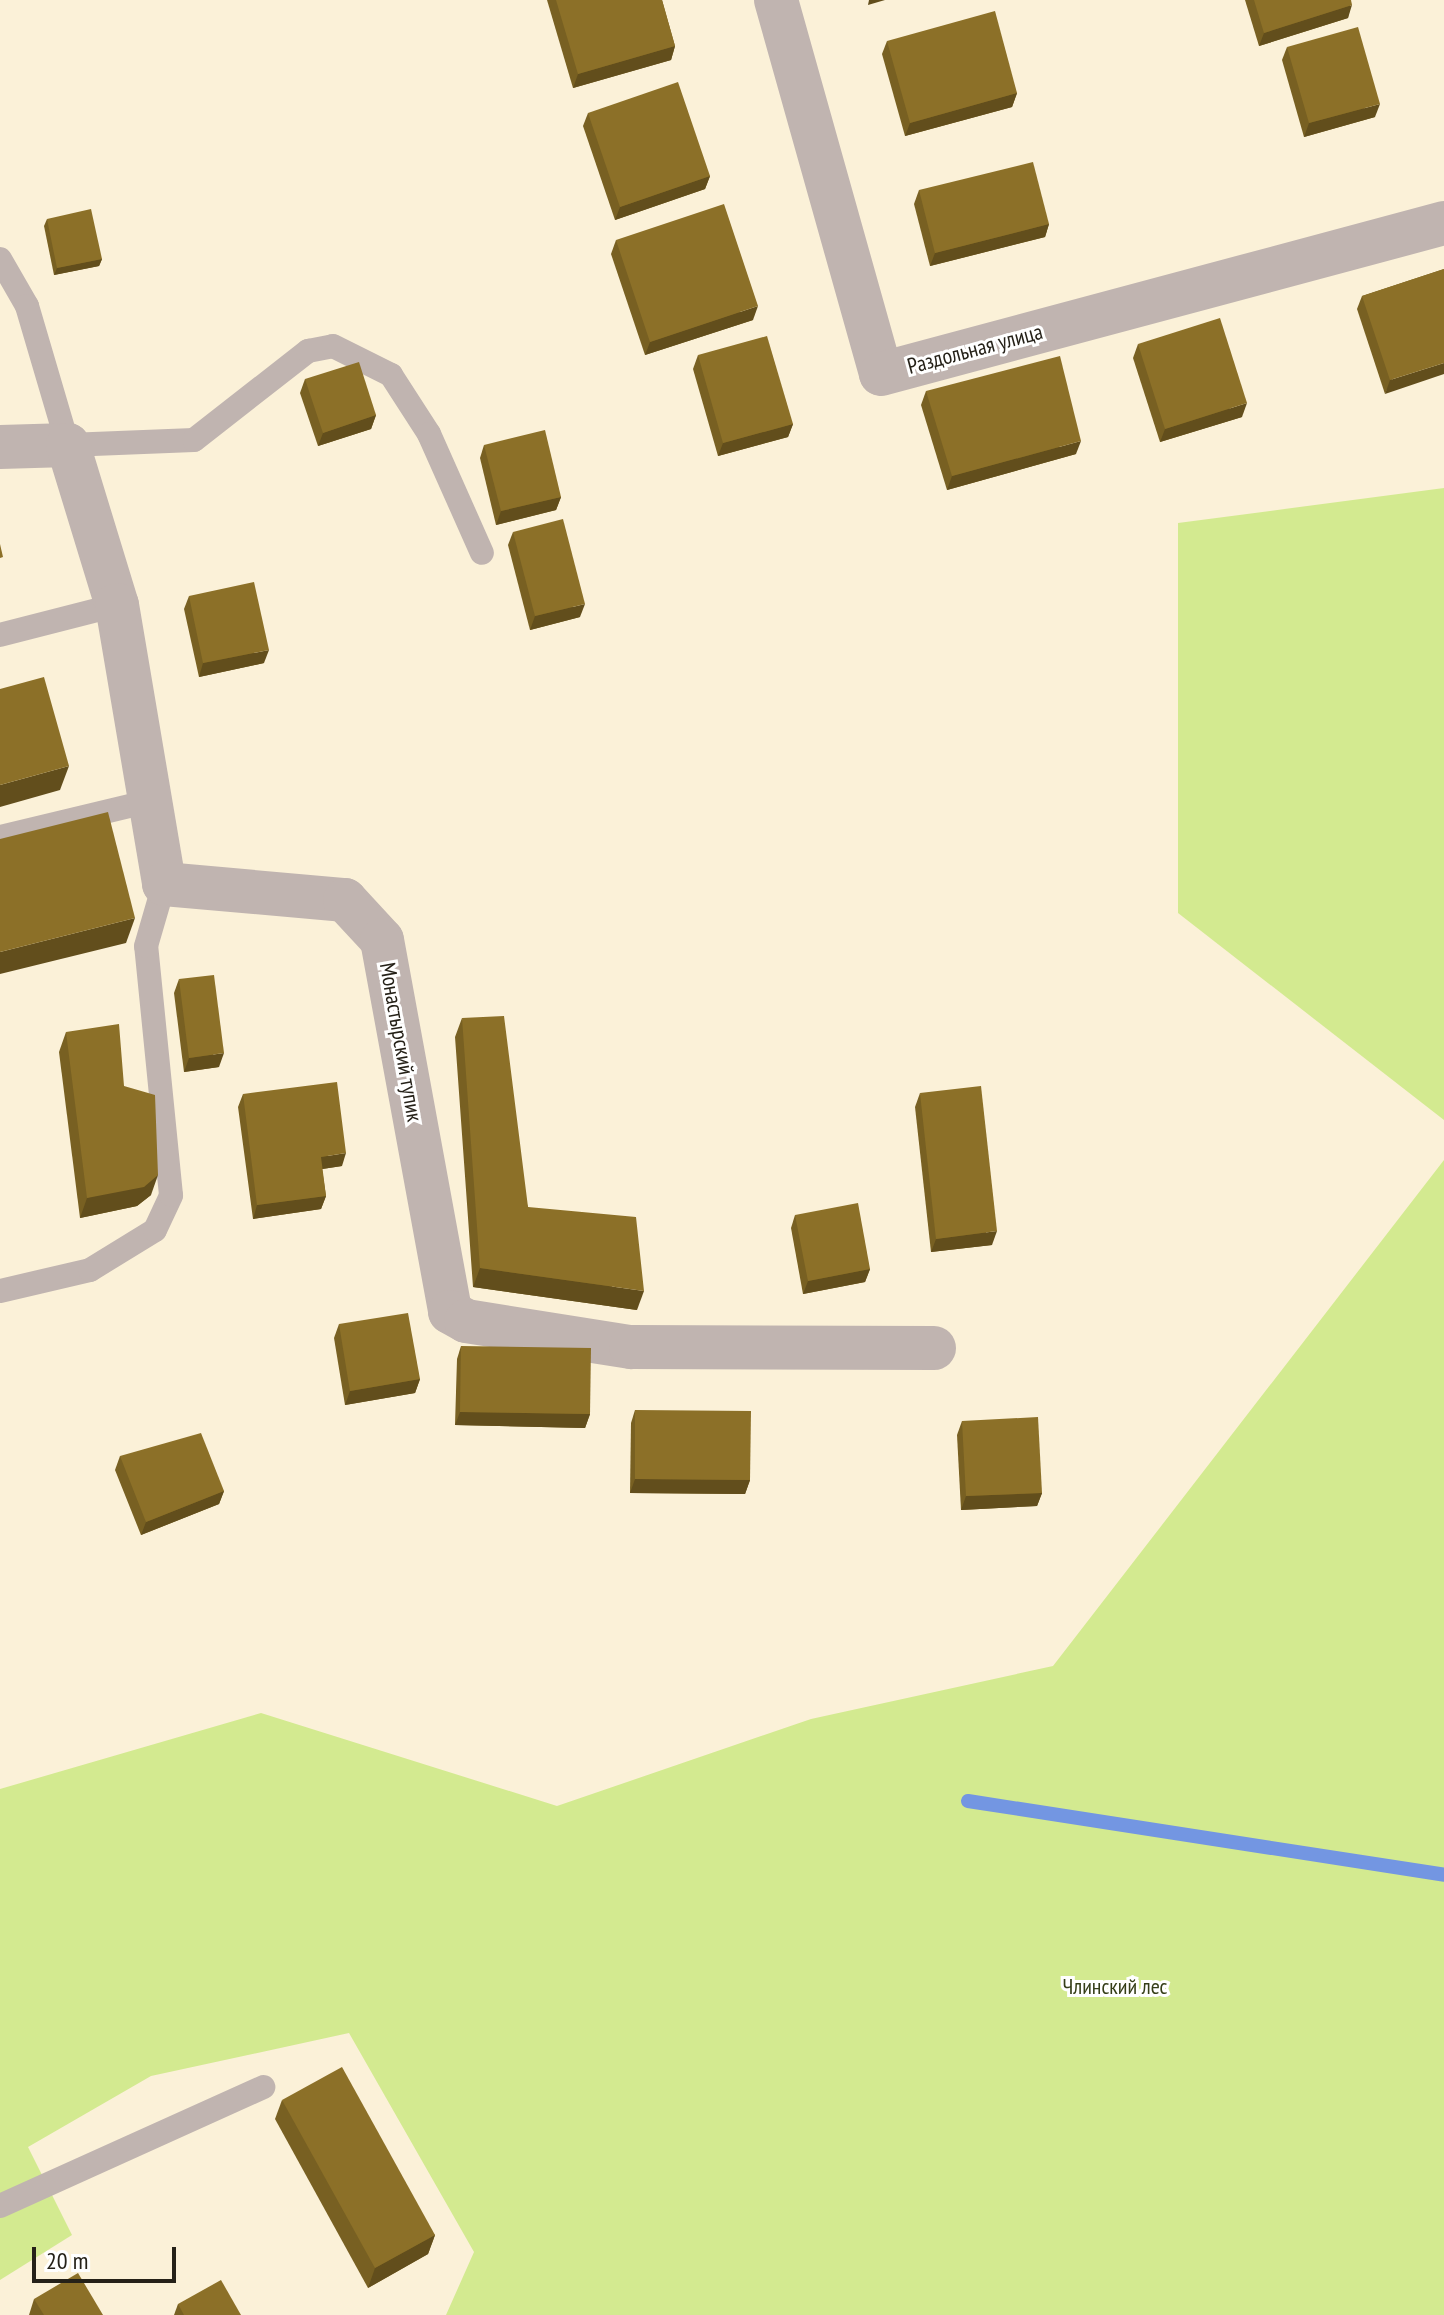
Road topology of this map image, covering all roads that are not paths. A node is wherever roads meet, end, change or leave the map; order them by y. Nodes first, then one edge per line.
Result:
1 (776, 0) edge
2 (1444, 223) edge
3 (0, 259) edge
4 (68, 445) junction
5 (0, 447) edge
6 (482, 553) dead end
7 (117, 605) junction
8 (0, 635) edge
9 (150, 801) junction
10 (0, 837) edge
11 (164, 884) junction
12 (0, 1291) edge
13 (934, 1348) dead end
14 (263, 2087) dead end
15 (0, 2206) edge

1 - 2 street, Раздольная улица
3 - 4 lane
4 - 5 street
4 - 6 lane
4 - 7 street
7 - 8 lane
7 - 9 street
9 - 10 lane
9 - 11 street
11 - 12 lane
11 - 13 street, Монастырский тупик
14 - 15 lane

